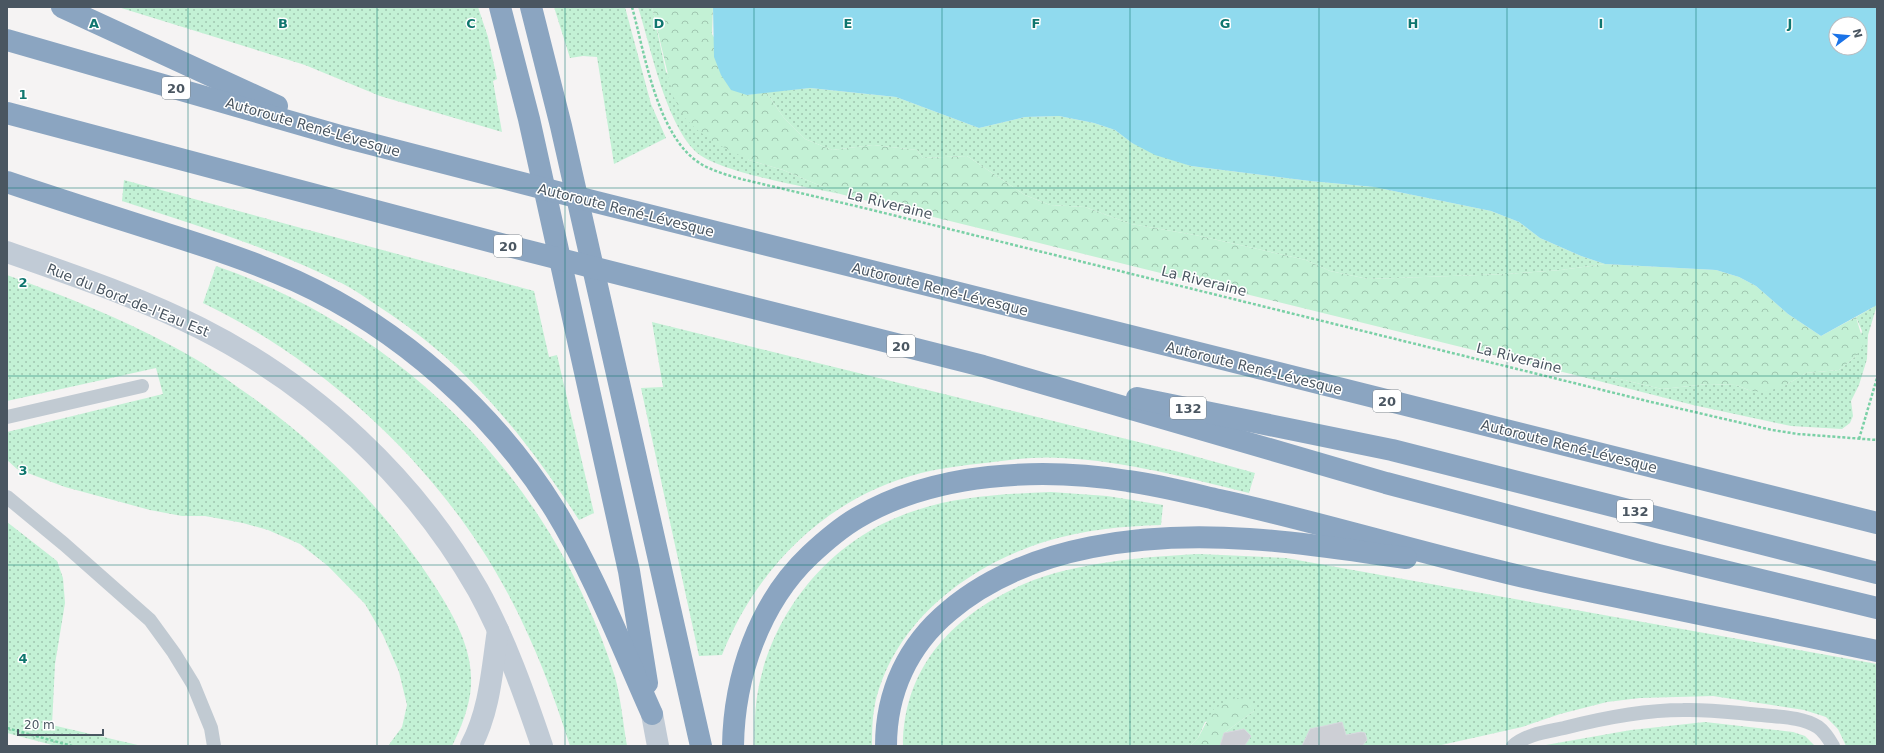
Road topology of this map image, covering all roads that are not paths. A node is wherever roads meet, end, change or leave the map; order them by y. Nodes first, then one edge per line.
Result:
1 (62, 7) edge
2 (500, 7) edge
3 (531, 7) edge
4 (7, 40) edge
5 (7, 113) edge
6 (344, 137) junction
7 (7, 182) edge
8 (7, 252) edge
9 (983, 366) junction
10 (142, 386) dead end
11 (7, 417) edge
12 (7, 497) edge
13 (1877, 523) edge
14 (1496, 571) junction
15 (1877, 573) edge
16 (1877, 608) edge
17 (498, 630) junction
18 (1877, 651) edge
19 (652, 714) junction
20 (214, 746) edge
21 (470, 746) edge
22 (542, 746) edge
23 (658, 746) edge
24 (701, 746) edge
25 (733, 746) edge
26 (886, 746) edge
27 (1513, 746) edge
28 (1833, 746) edge

1 - 6 highway
2 - 19 highway
3 - 24 highway
4 - 6 highway, Autoroute René-Lévesque / 20
5 - 9 highway, 20
6 - 13 highway, Autoroute René-Lévesque / 20
7 - 19 highway
8 - 17 street, Rue du Bord-de-l'Eau Est
9 - 15 highway, 132
9 - 16 highway, 20
10 - 11 lane
12 - 20 lane
14 - 18 highway
14 - 25 highway
14 - 26 highway
17 - 21 street
17 - 22 street, Rue du Bord-de-l'Eau Est
19 - 23 street
27 - 28 lane

